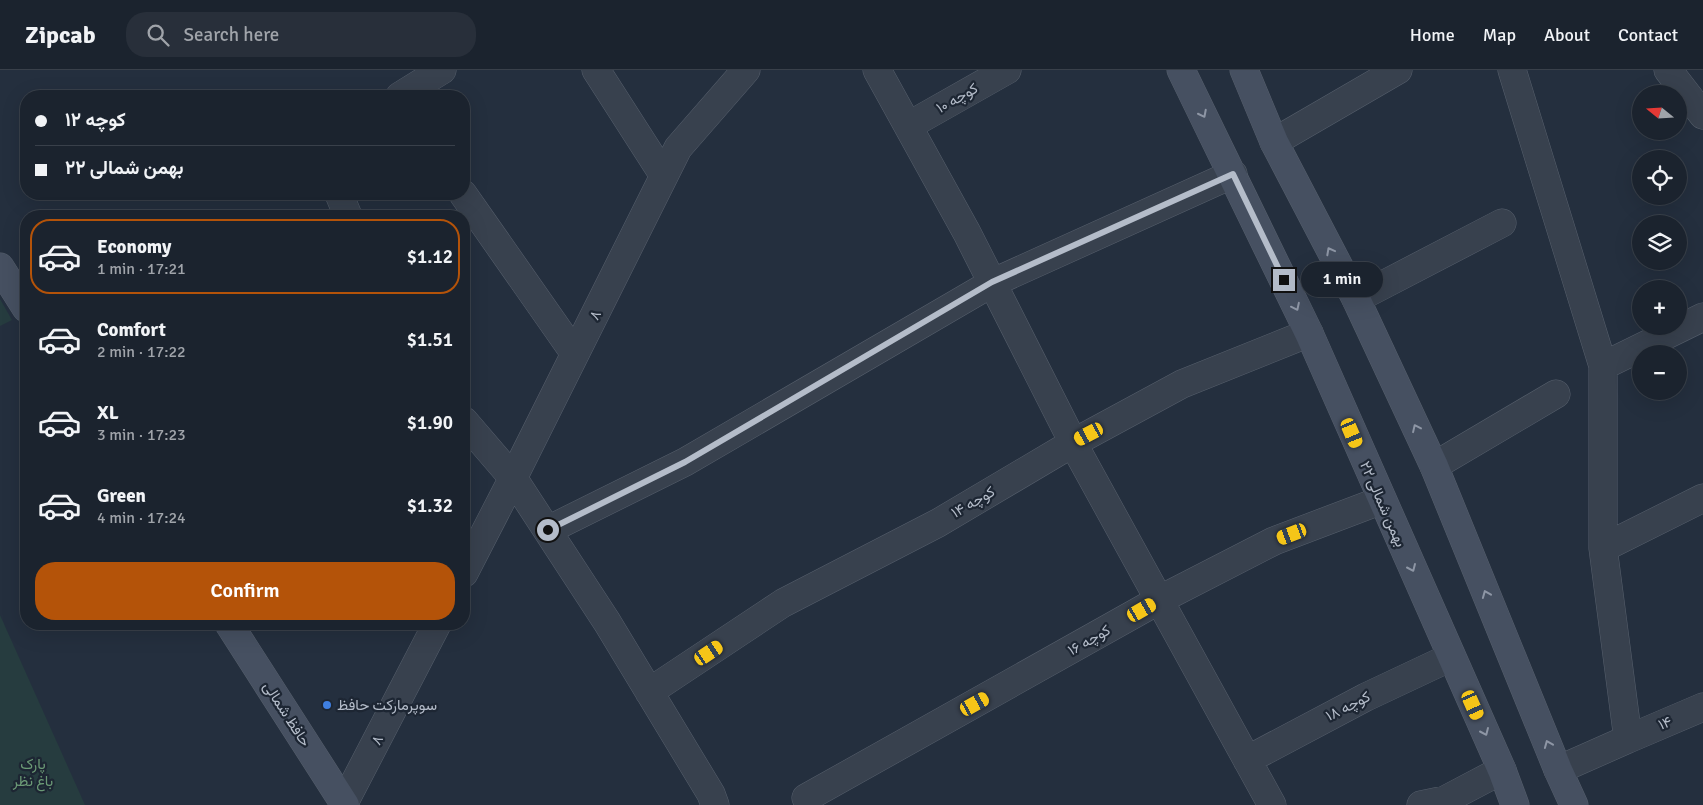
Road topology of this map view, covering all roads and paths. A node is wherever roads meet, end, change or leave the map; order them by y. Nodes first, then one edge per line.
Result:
1 (442, 70) edge
2 (596, 70) edge
3 (746, 70) edge
4 (876, 70) edge
5 (1007, 70) edge
6 (1181, 70) edge
7 (1244, 70) edge
8 (1398, 70) edge
9 (1668, 70) edge
10 (1519, 78) edge
11 (410, 90) edge
12 (1703, 115) edge
13 (908, 126) junction
14 (1274, 142) junction
15 (1233, 174) junction
16 (664, 176) junction
17 (467, 200) edge
18 (1502, 223) dead end
19 (0, 267) edge
20 (992, 282) junction
21 (20, 299) edge
22 (1356, 299) junction
23 (1703, 317) edge
24 (1309, 333) junction
25 (575, 354) junction
26 (1603, 366) junction
27 (1556, 394) dead end
28 (470, 428) edge
29 (1074, 443) junction
30 (1434, 466) junction
31 (513, 478) junction
32 (1703, 498) edge
33 (1382, 500) junction
34 (548, 530) junction
35 (1603, 548) junction
36 (470, 561) edge
37 (1159, 600) junction
38 (233, 630) edge
39 (434, 630) edge
40 (1451, 657) junction
41 (649, 692) junction
42 (1703, 707) edge
43 (1628, 739) junction
44 (1247, 760) junction
45 (1502, 770) junction
46 (1558, 770) junction
47 (806, 798) dead end
48 (1438, 803) edge
49 (344, 804) edge
50 (715, 805) edge
51 (1272, 805) edge
52 (1515, 805) edge
53 (1574, 805) edge

1 - 11 street
2 - 16 street
3 - 16 street, ۸
4 - 13 street
5 - 13 street, کوچه ۱۰
6 -> 15 main road, ۲۲ بهمن شمالی
7 - 14 main road
8 - 14 street
9 - 12 street
10 - 26 street
13 - 20 street
22 -> 14 main road
15 - 20 street
15 -> 24 main road, ۲۲ بهمن شمالی
16 - 25 street, ۸
17 - 25 street
18 - 22 street
19 - 21 main road
20 - 29 street
20 - 34 street
30 -> 22 main road
23 - 26 street
24 - 29 street, کوچه ۱۴
24 - 33 main road, ۲۲ بهمن شمالی
25 - 31 street, ۸
26 - 35 street
27 - 30 street
28 - 31 street
29 - 37 street
29 - 41 street, کوچه ۱۴
46 -> 30 main road
31 - 34 street
31 - 36 street, ۸
32 - 35 street
33 - 37 street, کوچه ۱۶
33 -> 40 main road, ۲۲ بهمن شمالی
34 - 41 street
35 - 43 street
37 - 44 street
37 - 47 street, کوچه ۱۶
38 - 49 main road, حافظ شمالی
39 - 49 street, ۸
40 - 44 street, کوچه ۱۸
40 -> 45 main road, ۲۲ بهمن شمالی
41 - 50 street
42 - 43 street, ۱۴
43 - 46 street, ۱۴
44 - 51 street
45 - 48 street
45 - 52 main road, ۲۲ بهمن شمالی
46 - 53 main road

